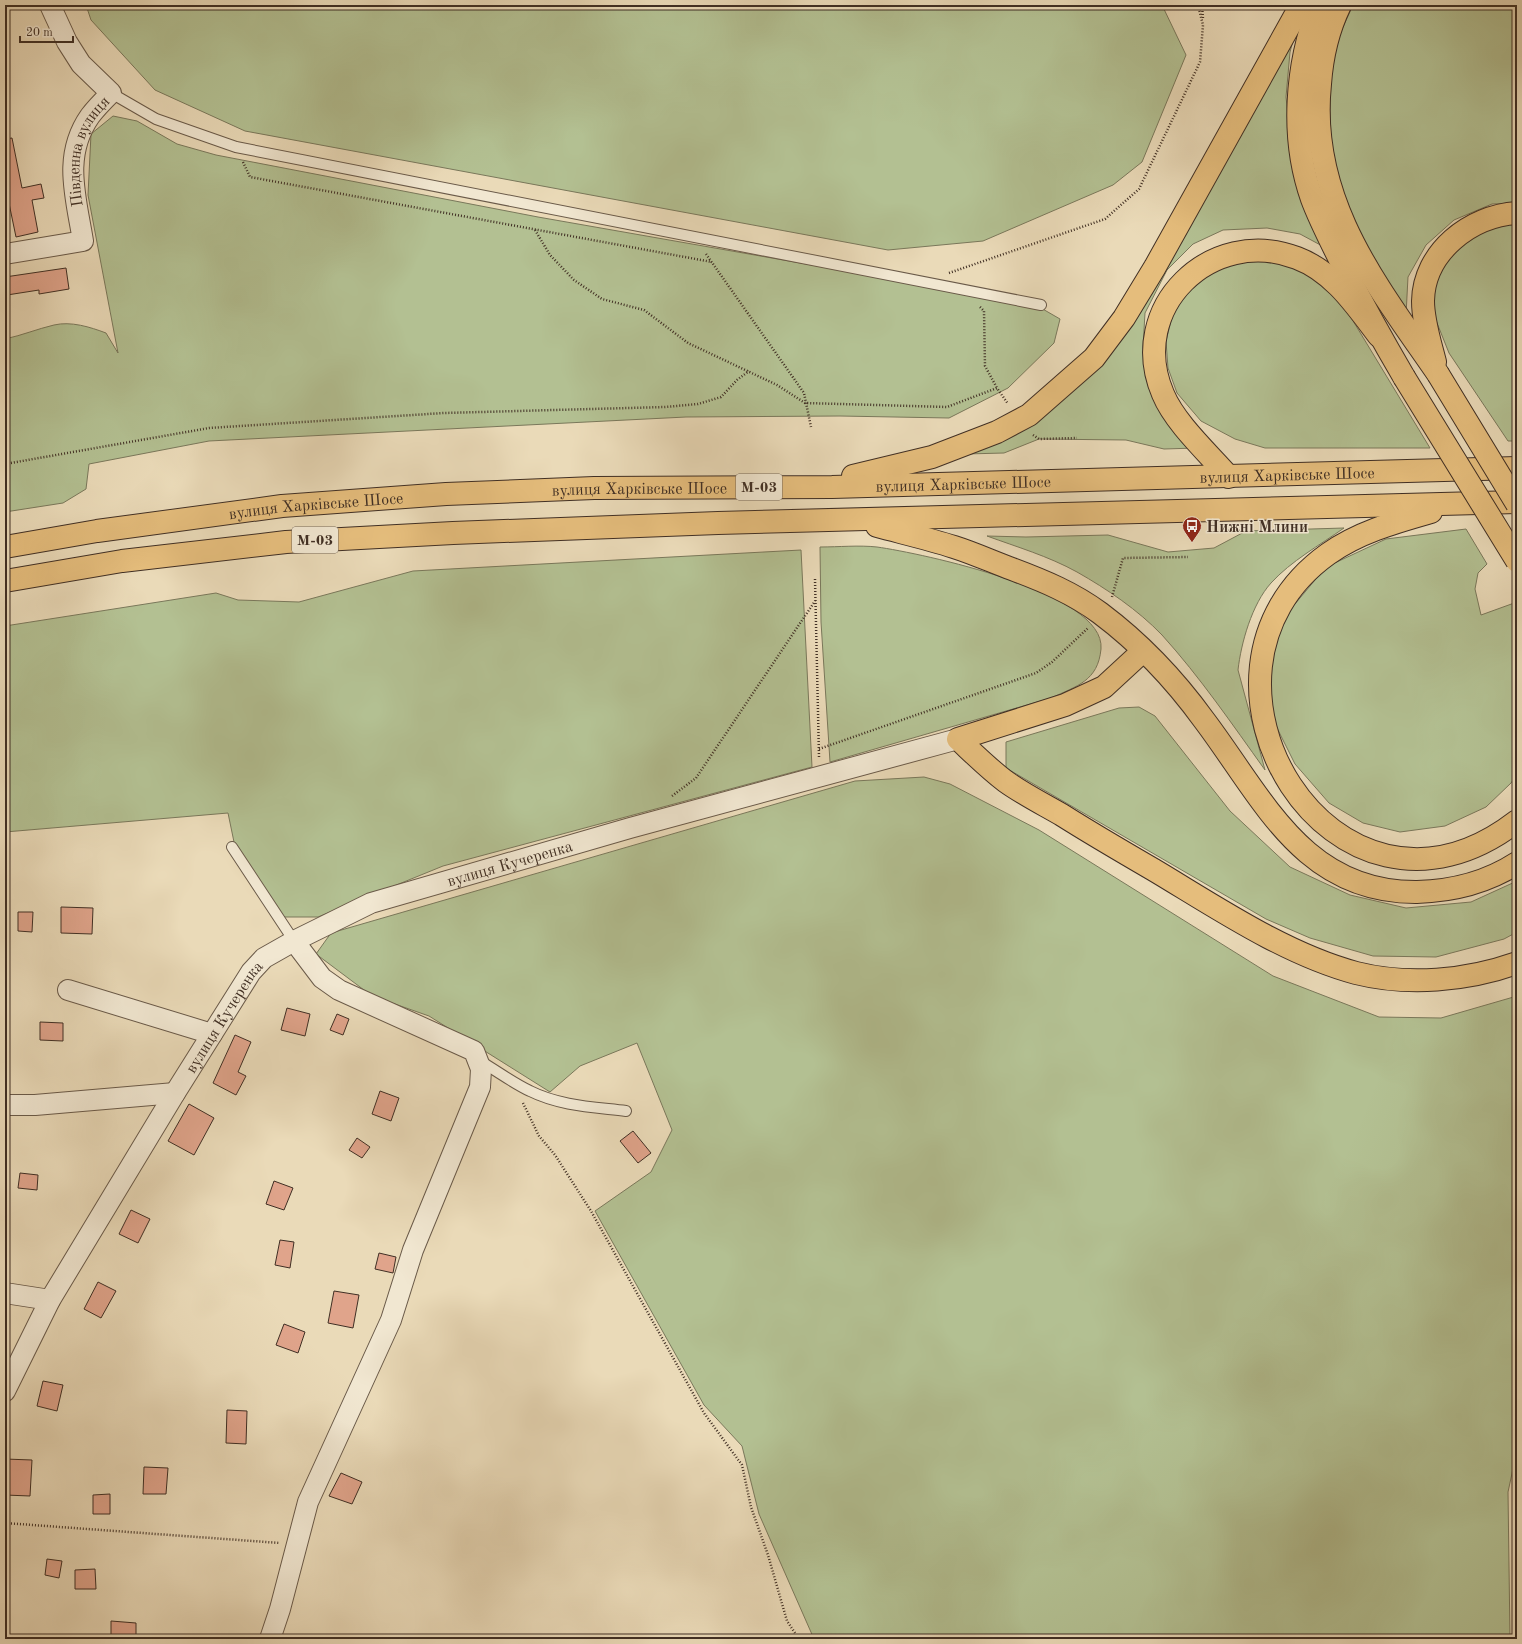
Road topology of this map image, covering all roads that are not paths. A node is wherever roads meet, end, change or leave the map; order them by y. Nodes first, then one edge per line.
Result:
1 (50, 5) edge
2 (1301, 5) edge
3 (1319, 5) edge
4 (1340, 5) edge
5 (110, 93) junction
6 (1517, 213) edge
7 (5, 254) edge
8 (1041, 305) dead end
9 (1380, 336) junction
10 (1438, 374) junction
11 (1517, 468) edge
12 (1229, 477) junction
13 (716, 486) junction
14 (1471, 503) junction
15 (1517, 503) edge
16 (853, 520) junction
17 (5, 547) edge
18 (1517, 561) edge
19 (5, 582) edge
20 (1144, 651) junction
21 (958, 738) junction
22 (1517, 821) edge
23 (232, 847) dead end
24 (1517, 863) edge
25 (294, 941) junction
26 (1517, 963) edge
27 (68, 990) dead end
28 (212, 1034) junction
29 (477, 1059) junction
30 (175, 1093) junction
31 (5, 1105) edge
32 (626, 1110) dead end
33 (5, 1293) edge
34 (50, 1300) junction
35 (5, 1391) edge
36 (270, 1639) edge

1 - 5 street, Південна вулиця
2 - 13 highway
3 - 9 highway
4 - 10 highway
5 - 7 street, Південна вулиця
5 - 8 lane
6 - 10 highway
9 - 12 highway
9 - 18 highway, bridge
10 - 15 highway, bridge
11 - 12 highway, вулиця Харківське Шосе / М-03
12 - 13 highway, вулиця Харківське Шосе / М-03
13 - 17 highway, вулиця Харківське Шосе / М-03
14 - 15 highway, вулиця Харківське Шосе / М-03
14 - 16 highway, вулиця Харківське Шосе / М-03
14 - 22 highway
16 - 19 highway, вулиця Харківське Шосе / М-03
16 - 20 highway
20 - 21 highway
20 - 24 highway
21 - 25 street, вулиця Кучеренка
21 - 26 highway
23 - 25 lane
25 - 28 street, вулиця Кучеренка
25 - 29 street
27 - 28 street
28 - 30 street, вулиця Кучеренка
29 - 32 lane
29 - 36 street
30 - 31 street
30 - 34 street, вулиця Кучеренка
33 - 34 street
34 - 35 street, вулиця Кучеренка

